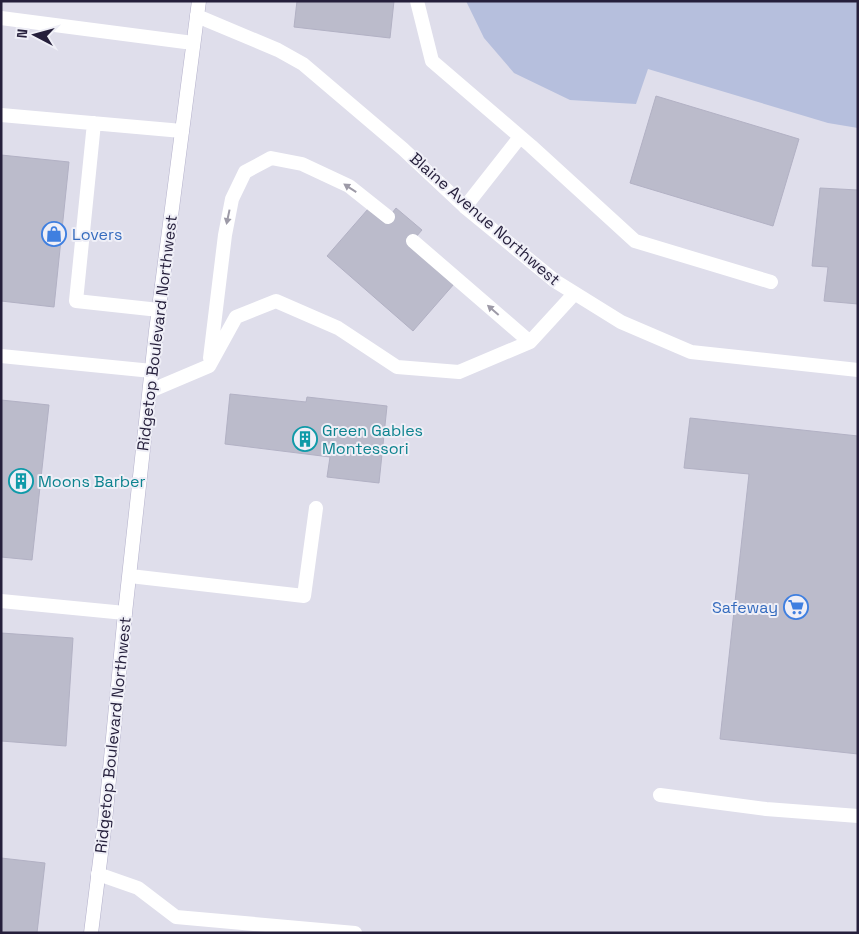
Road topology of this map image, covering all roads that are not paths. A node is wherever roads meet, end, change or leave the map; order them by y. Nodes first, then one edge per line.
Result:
1 (199, 1) edge
2 (417, 1) edge
3 (197, 16) junction
4 (1, 18) edge
5 (193, 43) junction
6 (1, 115) edge
7 (94, 124) junction
8 (182, 131) junction
9 (520, 137) junction
10 (465, 207) junction
11 (388, 217) dead end
12 (413, 240) dead end
13 (771, 282) dead end
14 (574, 294) junction
15 (159, 310) junction
16 (530, 342) junction
17 (1, 356) edge
18 (209, 366) junction
19 (858, 370) edge
20 (152, 371) junction
21 (150, 391) junction
22 (316, 508) dead end
23 (130, 576) junction
24 (1, 601) edge
25 (125, 613) junction
26 (660, 795) dead end
27 (858, 816) edge
28 (98, 874) junction
29 (91, 933) edge
30 (355, 933) edge

1 - 3 main road, Ridgetop Boulevard Northwest
2 - 9 main road
3 - 5 main road, Ridgetop Boulevard Northwest
3 - 10 main road, Blaine Avenue Northwest
4 - 5 main road
5 - 8 main road, Ridgetop Boulevard Northwest
6 - 7 main road
7 - 8 main road
7 - 15 main road
8 - 15 main road, Ridgetop Boulevard Northwest
9 - 10 main road
9 - 13 main road
10 - 14 main road, Blaine Avenue Northwest
11 -> 18 main road
16 -> 12 main road
14 - 16 main road
14 - 19 main road, Blaine Avenue Northwest
15 - 20 main road, Ridgetop Boulevard Northwest
16 - 18 main road
17 - 20 main road
18 - 21 main road
20 - 21 main road, Ridgetop Boulevard Northwest
21 - 23 main road, Ridgetop Boulevard Northwest
22 - 23 main road
23 - 25 main road, Ridgetop Boulevard Northwest
24 - 25 main road
25 - 28 main road, Ridgetop Boulevard Northwest
26 - 27 main road
28 - 29 main road, Ridgetop Boulevard Northwest
28 - 30 main road

